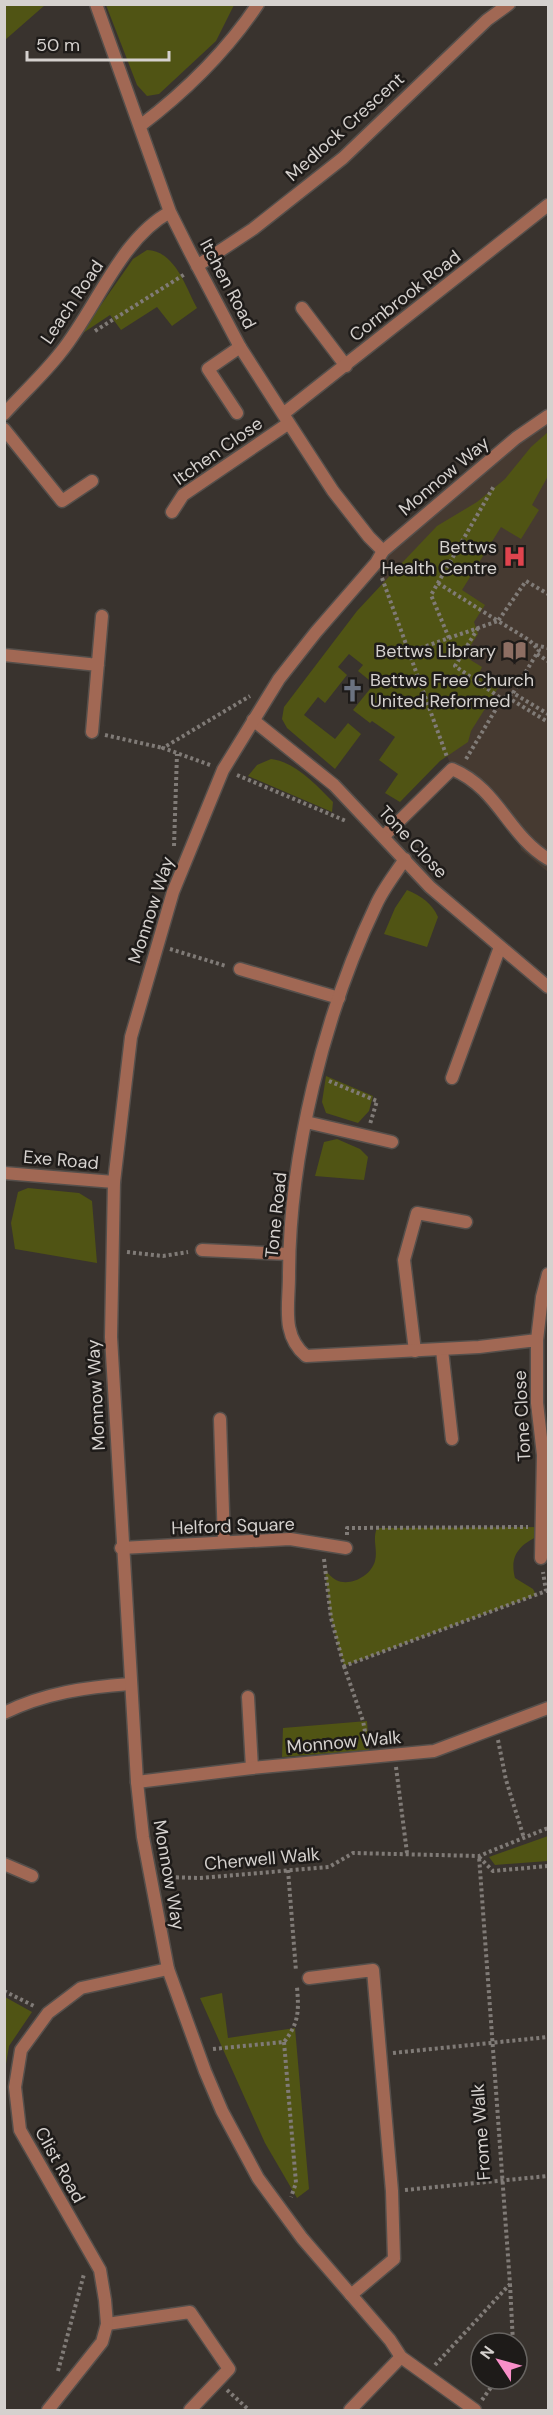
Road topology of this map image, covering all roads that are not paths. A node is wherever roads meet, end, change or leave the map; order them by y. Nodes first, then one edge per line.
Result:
1 (96, 4) edge
2 (258, 4) edge
3 (508, 4) edge
4 (140, 126) junction
5 (549, 205) edge
6 (171, 212) junction
7 (197, 266) junction
8 (302, 308) dead end
9 (240, 347) junction
10 (346, 366) junction
11 (237, 412) dead end
12 (4, 414) edge
13 (549, 417) edge
14 (286, 419) junction
15 (4, 429) edge
16 (92, 481) dead end
17 (172, 512) dead end
18 (383, 551) junction
19 (102, 616) dead end
20 (4, 655) edge
21 (98, 665) junction
22 (253, 720) junction
23 (92, 732) road end
24 (384, 836) junction
25 (405, 859) junction
26 (549, 859) edge
27 (500, 947) junction
28 (240, 969) road end
29 (549, 987) edge
30 (339, 998) junction
31 (452, 1078) dead end
32 (306, 1122) junction
33 (392, 1142) dead end
34 (4, 1173) edge
35 (114, 1182) junction
36 (466, 1222) dead end
37 (202, 1250) road end
38 (289, 1254) junction
39 (549, 1274) edge
40 (537, 1340) junction
41 (442, 1350) junction
42 (415, 1352) junction
43 (220, 1419) dead end
44 (452, 1439) dead end
45 (224, 1542) junction
46 (122, 1548) junction
47 (346, 1548) road end
48 (541, 1558) road end
49 (130, 1684) junction
50 (248, 1697) dead end
51 (549, 1708) edge
52 (4, 1713) edge
53 (252, 1767) junction
54 (136, 1782) junction
55 (4, 1864) edge
56 (32, 1876) dead end
57 (168, 1969) junction
58 (309, 1977) dead end
59 (351, 2295) junction
60 (107, 2324) junction
61 (401, 2357) junction
62 (48, 2410) edge
63 (190, 2410) edge
64 (350, 2410) edge
65 (475, 2410) edge

1 - 4 street, Itchen Road
2 - 4 street
3 - 7 street, Medlock Crescent
4 - 6 street, Itchen Road
5 - 10 street, Cornbrook Road
6 - 7 street, Itchen Road
6 - 12 street, Leach Road
7 - 9 street, Itchen Road
8 - 10 street
9 - 11 street
9 - 14 street, Itchen Road
10 - 14 street, Cornbrook Road
13 - 18 street, Monnow Way
14 - 17 street, Itchen Close
14 - 18 street, Itchen Road
15 - 16 street
18 - 22 street, Monnow Way
19 - 21 street
20 - 21 street
21 - 23 street
22 - 24 street, Tone Close
22 - 35 street, Monnow Way
24 - 25 street, Tone Close
24 - 26 street
25 - 27 street, Tone Close
25 - 30 street, Tone Road
27 - 29 street, Tone Close
27 - 31 street
28 - 30 street
30 - 32 street, Tone Road
32 - 33 street
32 - 38 street, Tone Road
34 - 35 street, Exe Road
35 - 46 street, Monnow Way
36 - 42 street
37 - 38 street
38 - 42 street, Tone Road
39 - 40 street, Tone Close
40 - 41 street, Tone Road
40 - 48 street, Tone Close
41 - 42 street, Tone Road
41 - 44 street
43 - 45 street
45 - 46 street, Helford Square
45 - 47 street, Helford Square
46 - 49 street, Monnow Way
49 - 52 street
49 - 54 street, Monnow Way
50 - 53 street
51 - 53 street, Monnow Walk
53 - 54 street, Monnow Walk
54 - 57 street, Monnow Way
55 - 56 street
57 - 59 street, Monnow Way
57 - 60 street, Clist Road
58 - 59 street
59 - 61 street, Monnow Way
60 - 62 street
60 - 63 street
61 - 64 street
61 - 65 street, Monnow Way

